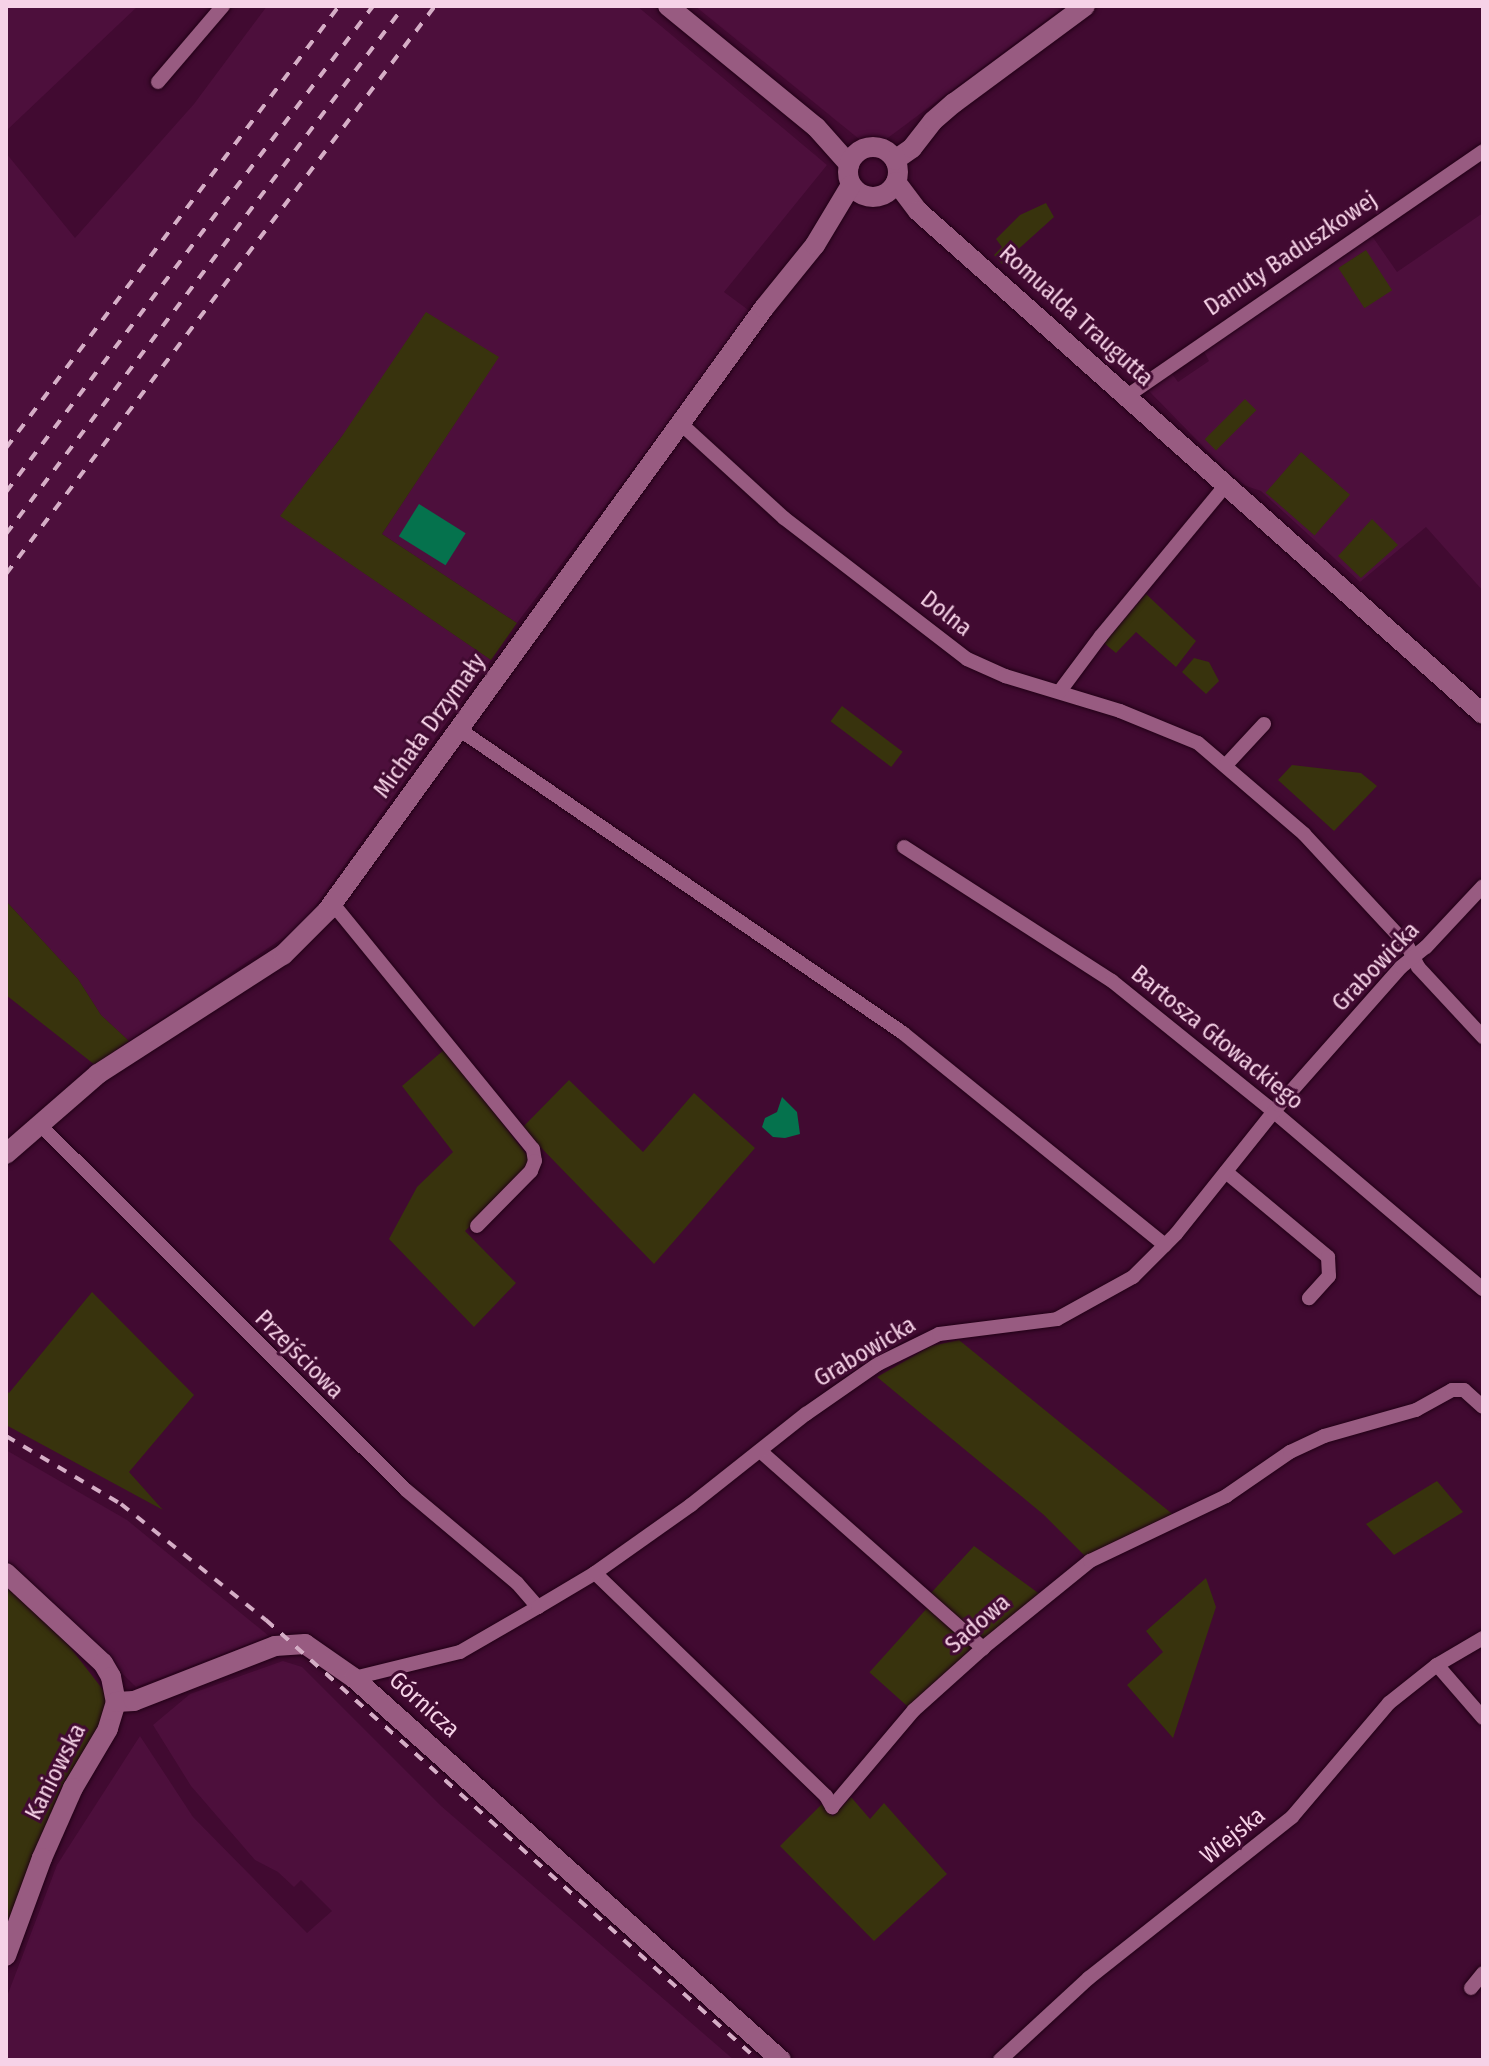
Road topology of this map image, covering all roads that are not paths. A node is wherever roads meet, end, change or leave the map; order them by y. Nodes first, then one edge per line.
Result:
1 (223, 6) edge
2 (1085, 6) edge
3 (675, 12) edge
4 (158, 82) dead end
5 (1483, 151) edge
6 (890, 155) junction
7 (854, 157) junction
8 (874, 189) junction
9 (1127, 396) junction
10 (680, 423) junction
11 (1226, 485) junction
12 (1060, 691) junction
13 (1483, 714) edge
14 (1264, 724) dead end
15 (460, 730) junction
16 (1226, 765) junction
17 (904, 847) dead end
18 (1483, 886) edge
19 (333, 904) junction
20 (1413, 957) junction
21 (1483, 1037) edge
22 (1274, 1112) junction
23 (39, 1124) junction
24 (6, 1154) edge
25 (1226, 1172) junction
26 (477, 1226) dead end
27 (1165, 1245) junction
28 (1483, 1289) edge
29 (1309, 1298) dead end
30 (1483, 1407) edge
31 (760, 1451) junction
32 (6, 1573) edge
33 (595, 1573) junction
34 (538, 1607) junction
35 (1483, 1638) edge
36 (983, 1648) junction
37 (1437, 1665) junction
38 (354, 1678) junction
39 (116, 1702) junction
40 (1483, 1718) edge
41 (6, 1956) edge
42 (1483, 1973) edge
43 (1471, 1988) dead end
44 (781, 2060) edge
45 (1000, 2060) edge

1 - 4 street
2 - 6 street
3 - 7 street
5 - 9 street, Danuty Baduszkowej
6 - 7 street
6 - 8 street
7 - 8 street
8 - 9 street, Romualda Traugutta
8 - 10 street, Michała Drzymały
9 - 11 street, Romualda Traugutta
10 - 12 street, Dolna
10 - 15 street, Michała Drzymały
11 - 12 street
11 - 13 street, Romualda Traugutta
12 - 16 street, Dolna
14 - 16 street
15 - 19 street, Michała Drzymały
15 - 27 street
16 - 20 street, Dolna
17 - 22 street, Bartosza Głowackiego
18 - 20 street, Grabowicka
19 - 23 street, Michała Drzymały
19 - 26 street
20 - 21 street, Dolna
20 - 22 street, Grabowicka
22 - 25 street, Grabowicka
22 - 28 street, Bartosza Głowackiego
23 - 24 street, Michała Drzymały
23 - 34 street, Przejściowa
25 - 27 street, Grabowicka
25 - 29 street
27 - 31 street, Grabowicka
30 - 36 street, Sadowa
31 - 33 street, Grabowicka
31 - 36 street
32 - 39 street
33 - 34 street, Grabowicka
33 - 36 street, Sadowa
34 - 38 street, Grabowicka
35 - 37 street, Wiejska
37 - 40 street
37 - 45 street, Wiejska
38 - 39 street, Górnicza
38 - 44 street, Górnicza
39 - 41 street, Kaniowska
42 - 43 street

